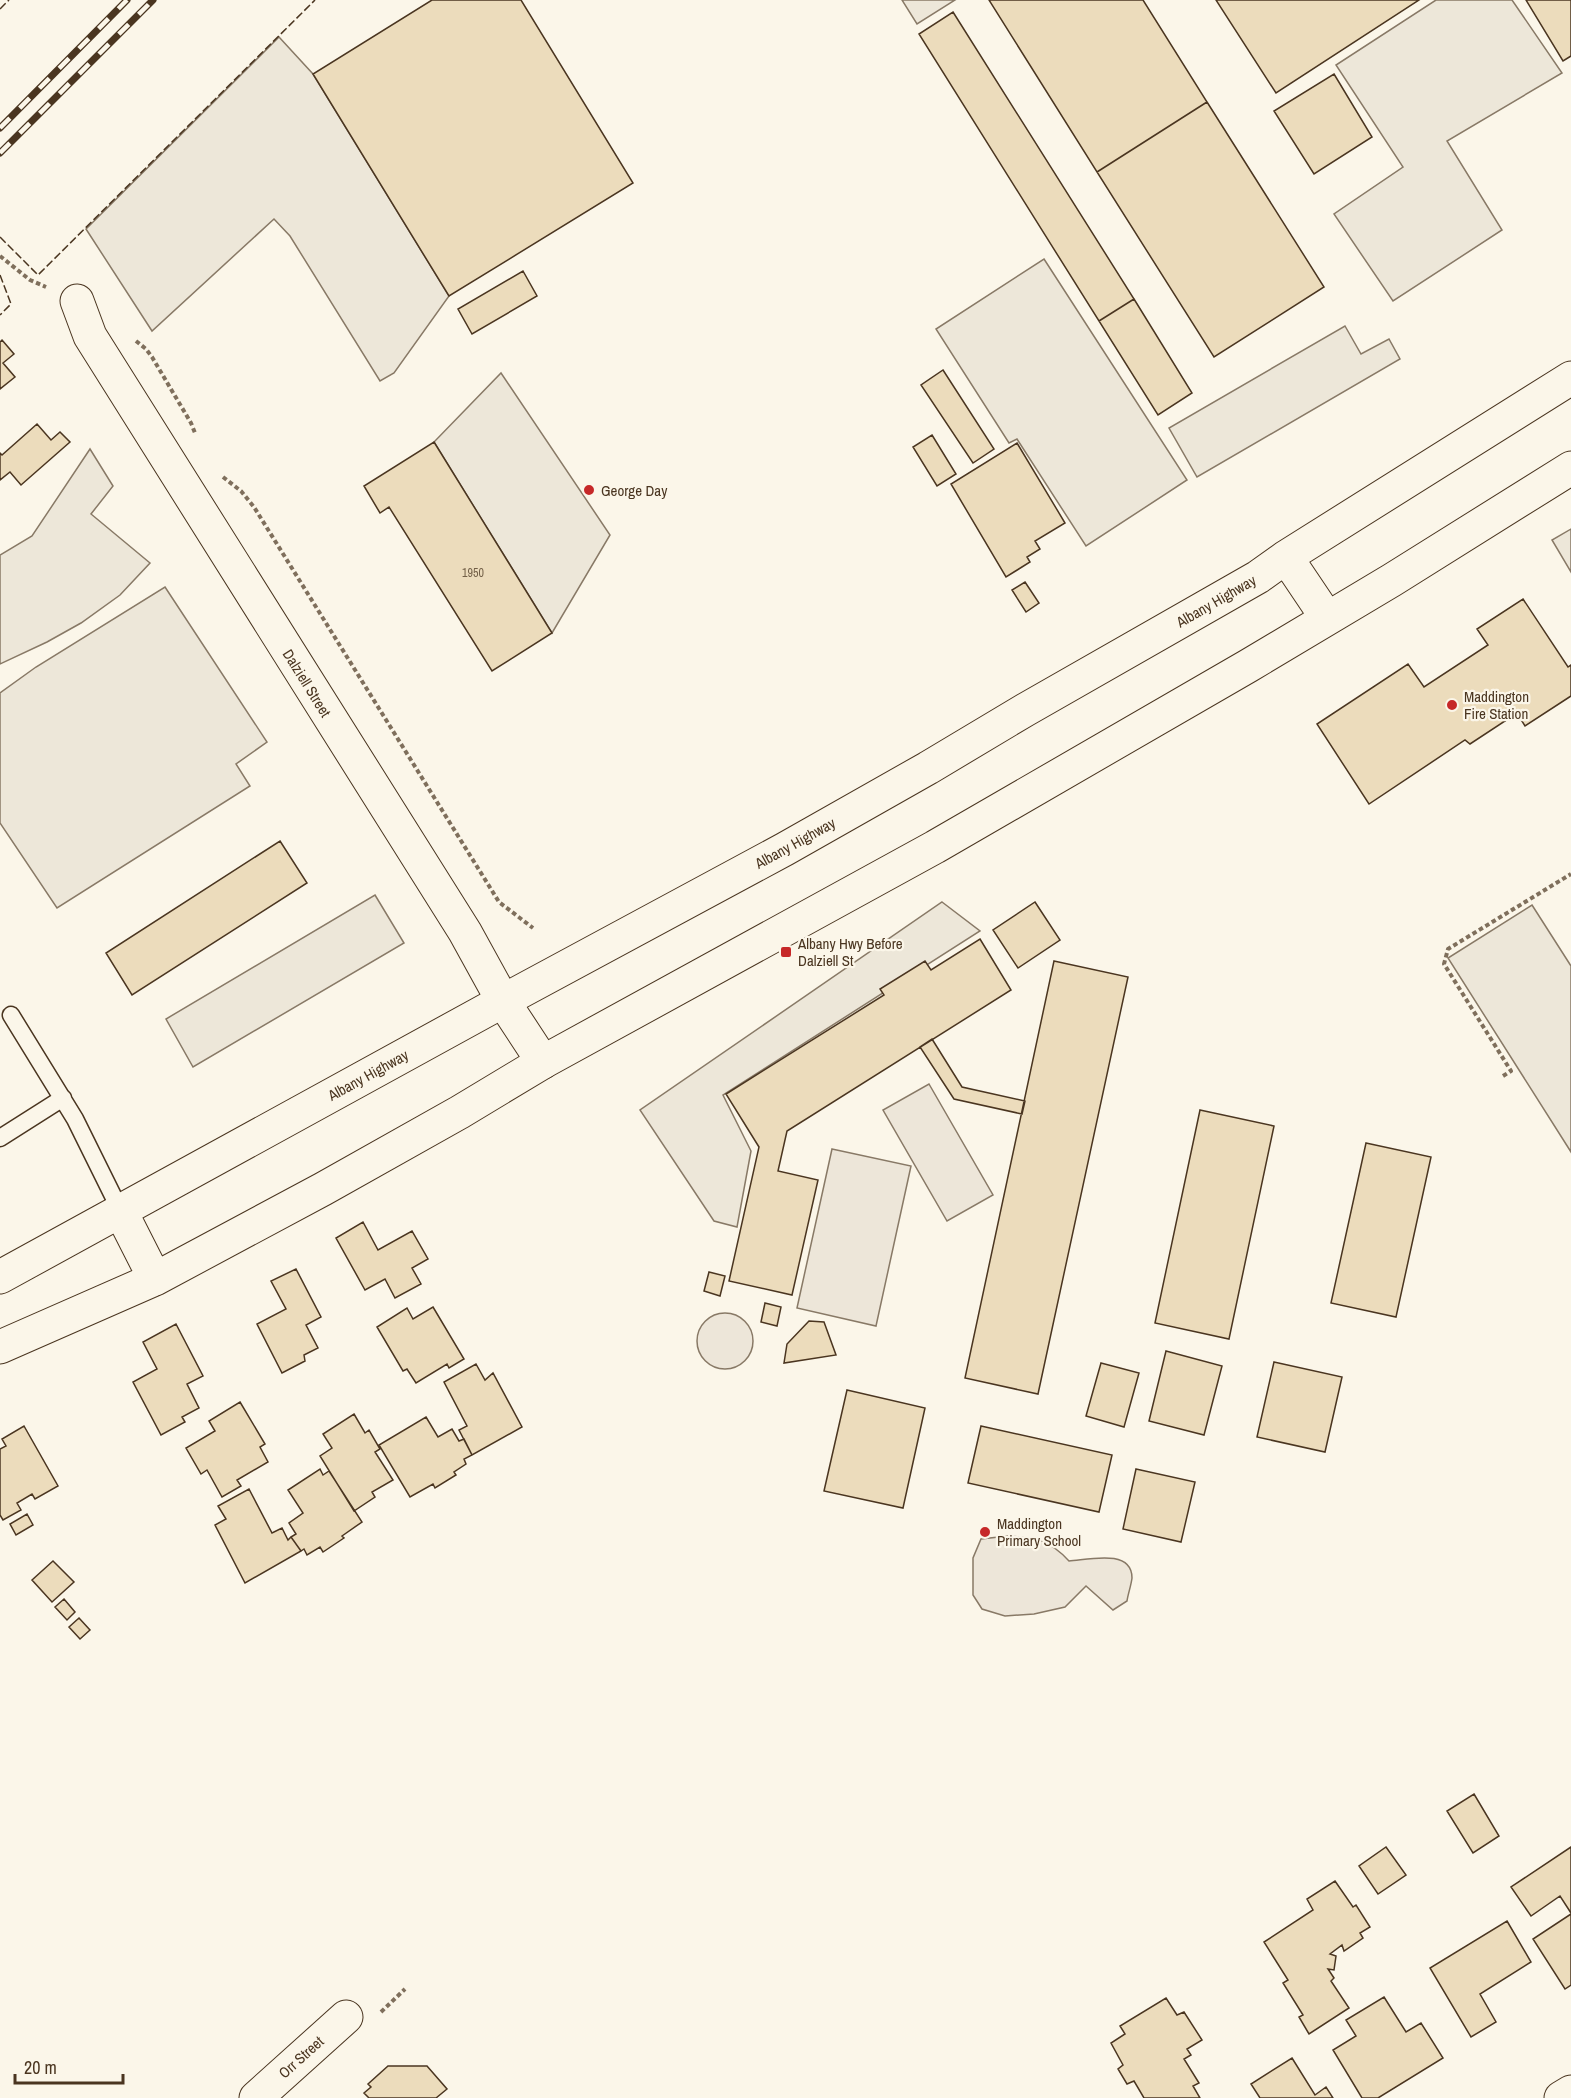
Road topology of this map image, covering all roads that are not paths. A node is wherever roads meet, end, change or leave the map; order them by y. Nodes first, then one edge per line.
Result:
1 (77, 301) road end
2 (1571, 378) edge
3 (1571, 468) edge
4 (1286, 557) junction
5 (1327, 618) junction
6 (503, 1000) junction
7 (11, 1015) dead end
8 (543, 1062) junction
9 (63, 1098) junction
10 (0, 1138) edge
11 (120, 1210) junction
12 (0, 1277) edge
13 (155, 1279) junction
14 (0, 1347) edge
15 (346, 2017) dead end
16 (1571, 2092) edge
17 (256, 2098) edge
18 (1561, 2098) edge

1 - 6 main road, Dalziell Street
2 - 4 main road, Albany Highway
3 - 5 main road
4 - 5 main road
4 - 6 main road, Albany Highway
5 - 8 main road
6 - 8 main road, Dalziell Street
6 - 11 main road, Albany Highway
7 - 9 lane
8 - 13 main road
9 - 10 lane
9 - 11 lane
11 - 12 main road, Albany Highway
11 - 13 main road
13 - 14 main road
15 - 17 main road, Orr Street
16 - 18 main road

